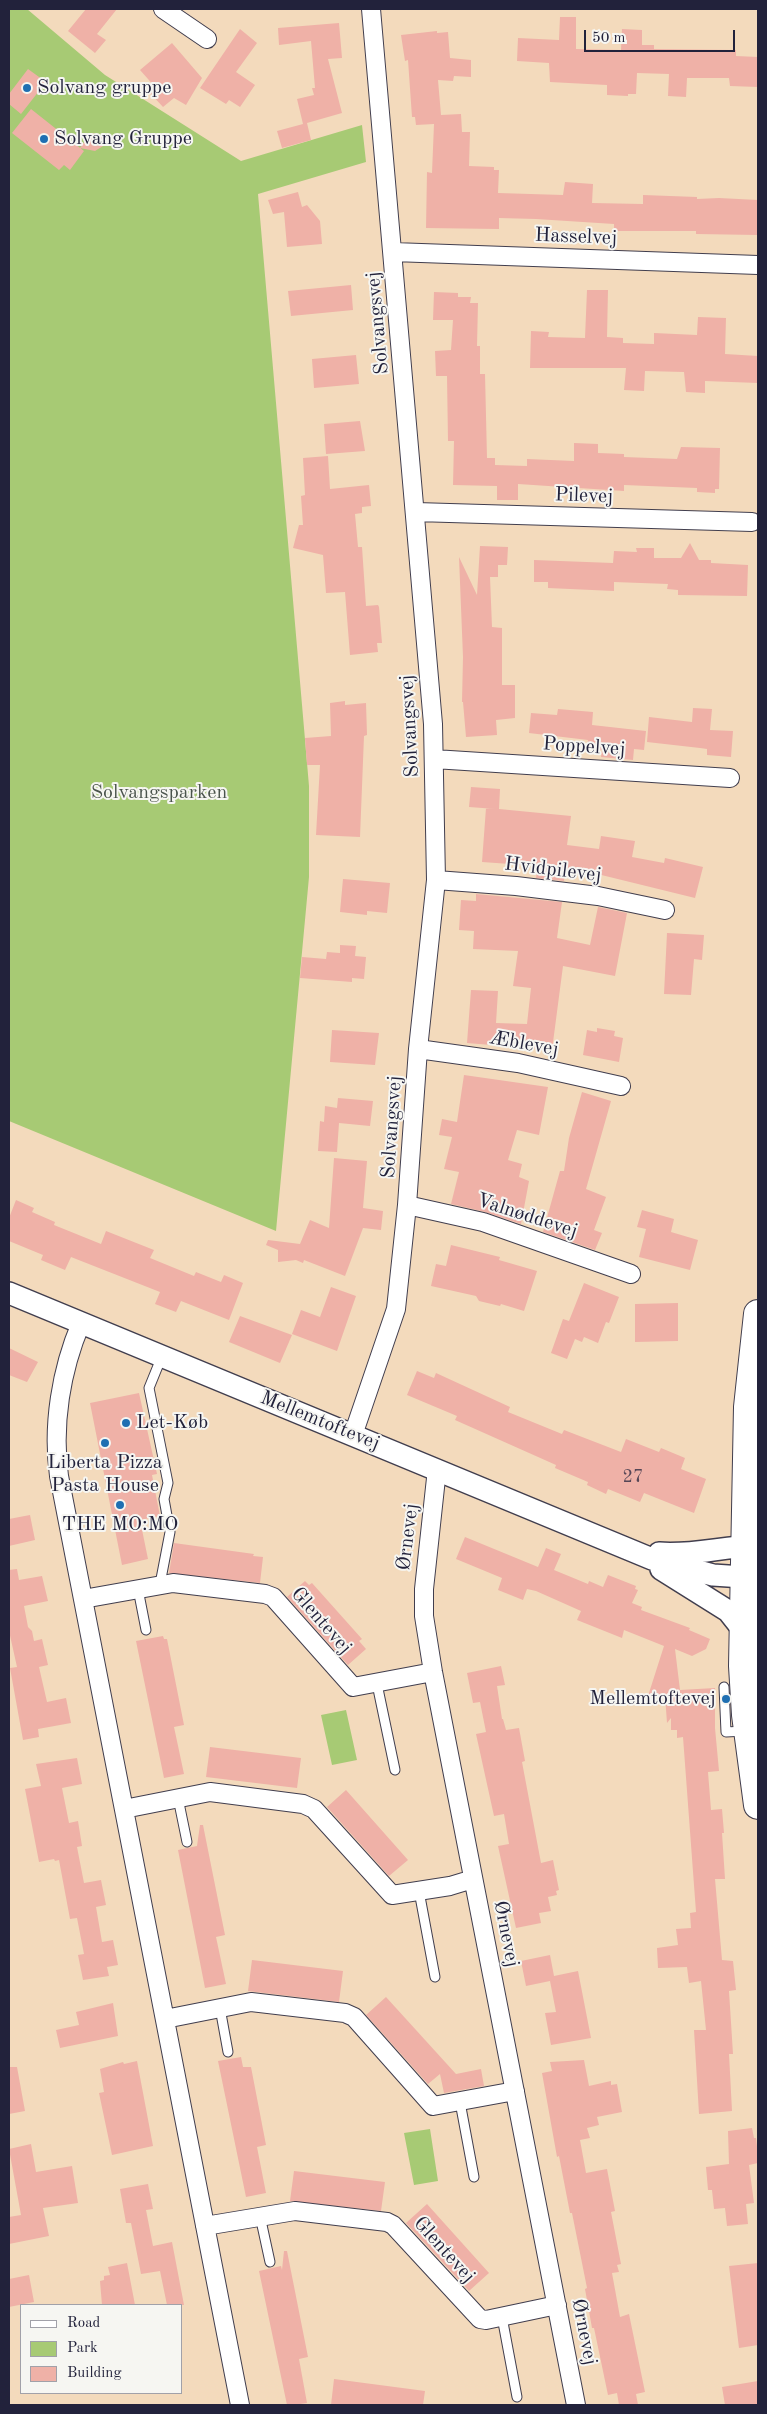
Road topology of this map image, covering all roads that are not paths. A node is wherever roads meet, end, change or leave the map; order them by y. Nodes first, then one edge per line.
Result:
1 (163, 9) edge
2 (371, 9) edge
3 (207, 39) dead end
4 (393, 252) junction
5 (758, 265) edge
6 (416, 512) junction
7 (752, 522) dead end
8 (434, 759) junction
9 (730, 778) dead end
10 (436, 880) junction
11 (665, 910) dead end
12 (418, 1049) junction
13 (621, 1086) dead end
14 (408, 1205) junction
15 (631, 1274) dead end
16 (9, 1293) edge
17 (758, 1314) edge
18 (81, 1322) junction
19 (162, 1356) junction
20 (353, 1435) junction
21 (437, 1469) junction
22 (752, 1546) edge
23 (632, 1550) junction
24 (751, 1578) edge
25 (160, 1584) junction
26 (138, 1589) junction
27 (83, 1600) junction
28 (146, 1630) dead end
29 (743, 1630) junction
30 (433, 1672) junction
31 (378, 1684) junction
32 (724, 1687) dead end
33 (748, 1731) junction
34 (395, 1770) dead end
35 (178, 1798) junction
36 (758, 1805) edge
37 (124, 1809) junction
38 (187, 1842) dead end
39 (474, 1879) junction
40 (419, 1891) junction
41 (435, 1976) dead end
42 (220, 2008) junction
43 (165, 2019) junction
44 (228, 2052) dead end
45 (515, 2091) junction
46 (460, 2102) junction
47 (474, 2177) dead end
48 (260, 2216) junction
49 (205, 2226) junction
50 (270, 2262) dead end
51 (557, 2305) junction
52 (502, 2316) junction
53 (517, 2397) dead end
54 (240, 2405) edge
55 (576, 2405) edge

1 - 3 street
2 - 4 street, Solvangsvej
4 - 5 street, Hasselvej
4 - 6 street, Solvangsvej
6 - 7 street, Pilevej
6 - 8 street, Solvangsvej
8 - 9 street, Poppelvej
8 - 10 street, Solvangsvej
10 - 11 street, Hvidpilevej
10 - 12 street, Solvangsvej
12 - 13 street, Æblevej
12 - 14 street, Solvangsvej
14 - 15 street, Valnøddevej
14 - 20 street, Solvangsvej
16 - 18 street, Mellemtoftevej
17 - 22 main road
18 - 19 street, Mellemtoftevej
18 - 27 street
19 - 20 street, Mellemtoftevej
19 - 25 lane
20 - 21 street, Mellemtoftevej
21 - 23 street, Mellemtoftevej
21 - 30 street, Ørnevej
22 - 23 street, Mellemtoftevej
22 - 24 main road
23 - 24 street, Mellemtoftevej
23 - 29 street, Mellemtoftevej
24 - 29 main road
25 - 26 street, Glentevej
25 - 31 street, Glentevej
26 - 27 street, Glentevej
26 - 28 lane
27 - 37 street
29 - 33 main road
30 - 31 street, Glentevej
30 - 39 street, Ørnevej
31 - 34 lane
32 - 33 lane
33 - 36 main road
35 - 37 street
35 - 38 lane
35 - 40 street
37 - 43 street
39 - 40 street
39 - 45 street, Ørnevej
40 - 41 lane
42 - 43 street
42 - 44 lane
42 - 46 street
43 - 49 street
45 - 46 street
45 - 51 street, Ørnevej
46 - 47 lane
48 - 49 street, Glentevej
48 - 50 lane
48 - 52 street, Glentevej
49 - 54 street
51 - 52 street, Glentevej
51 - 55 street, Ørnevej
52 - 53 lane

